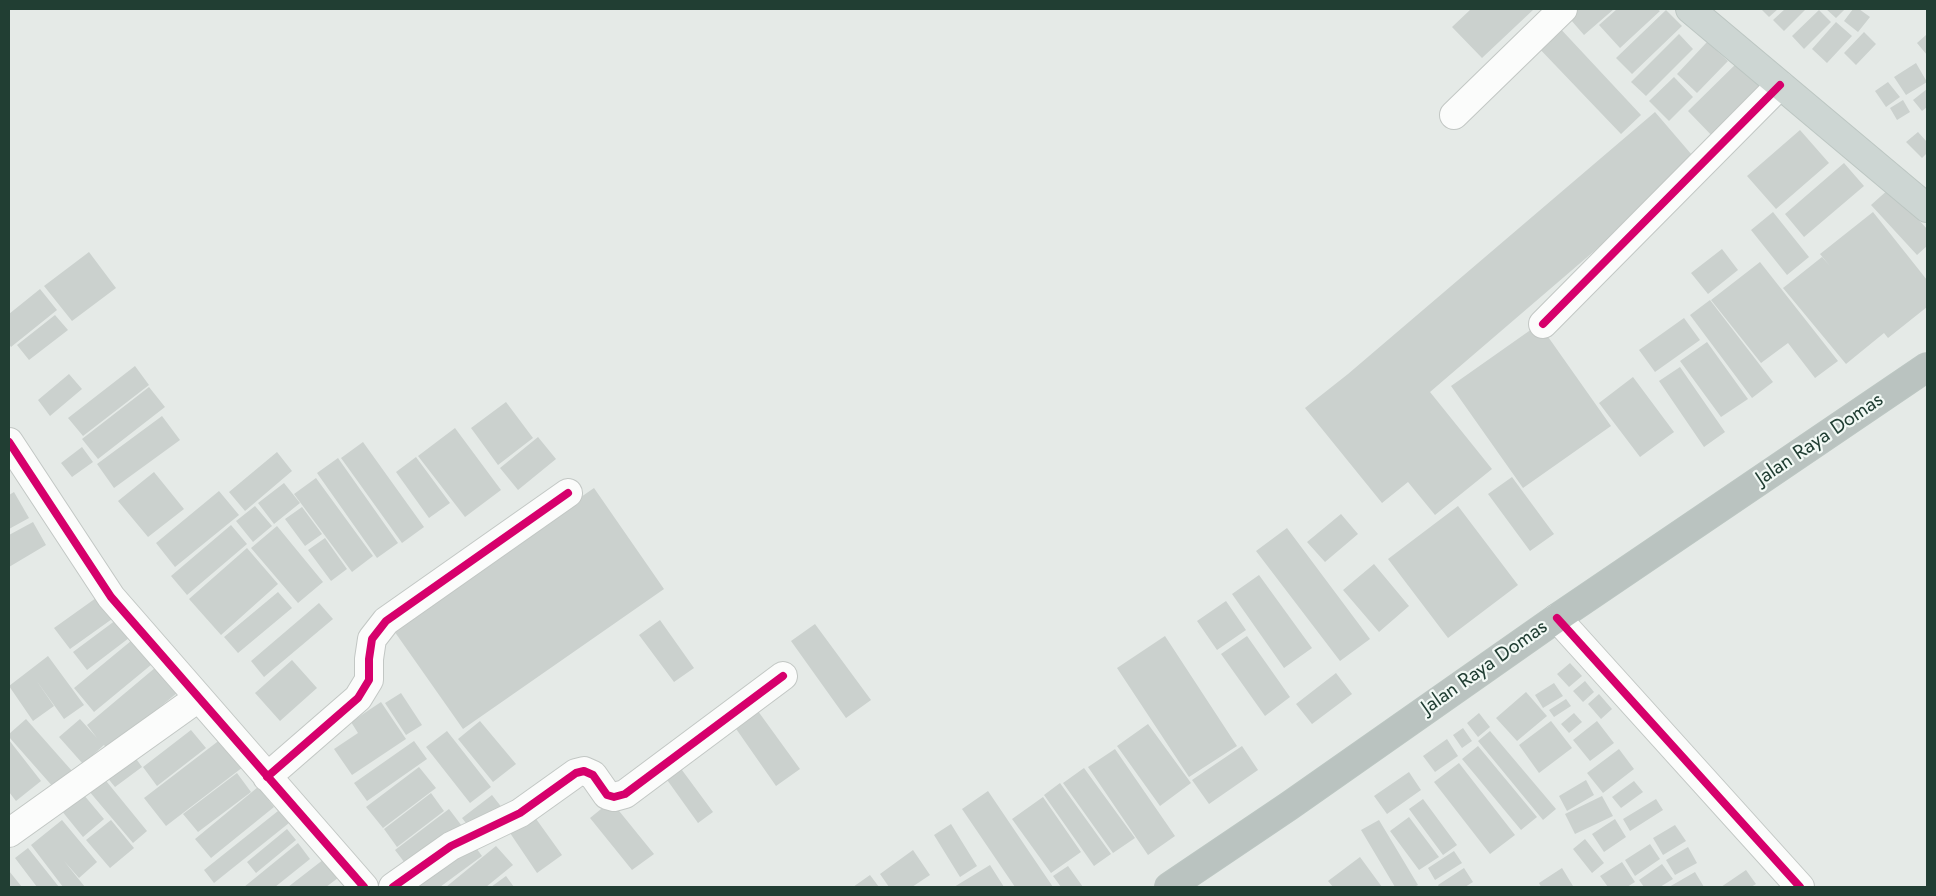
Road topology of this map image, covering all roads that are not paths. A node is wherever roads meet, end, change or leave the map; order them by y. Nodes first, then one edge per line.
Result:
1 (1562, 9) edge
2 (1690, 9) edge
3 (1780, 85) junction
4 (1454, 115) dead end
5 (1927, 208) edge
6 (1543, 324) dead end
7 (1927, 368) edge
8 (9, 442) edge
9 (568, 493) dead end
10 (1557, 618) junction
11 (782, 676) dead end
12 (198, 698) junction
13 (267, 778) junction
14 (9, 832) edge
15 (364, 887) edge
16 (393, 887) edge
17 (1168, 887) edge
18 (1800, 887) edge

1 - 4 street
2 - 3 main road
3 - 5 main road
3 - 6 street
7 - 10 highway, Jalan Raya Domas
8 - 12 street
9 - 13 street
10 - 17 highway, Jalan Raya Domas
10 - 18 street
11 - 16 street
12 - 13 street
12 - 14 street
13 - 15 street

